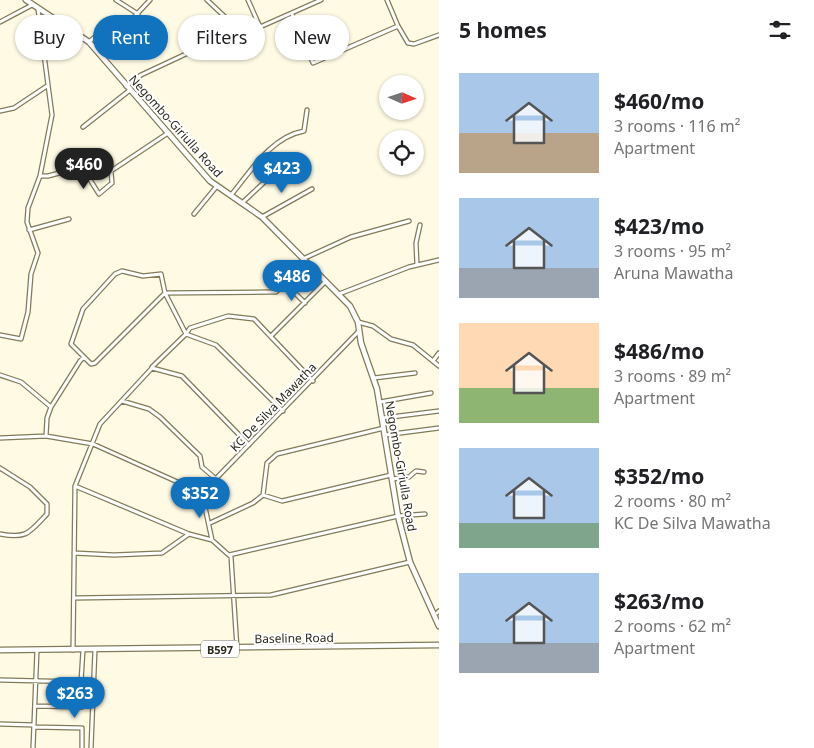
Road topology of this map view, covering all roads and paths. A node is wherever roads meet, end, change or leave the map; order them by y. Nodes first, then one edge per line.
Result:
1 (26, 0) edge
2 (116, 0) edge
3 (150, 0) edge
4 (207, 0) edge
5 (248, 0) edge
6 (321, 0) edge
7 (387, 0) edge
8 (32, 5) junction
9 (38, 9) junction
10 (138, 14) junction
11 (292, 14) junction
12 (224, 15) edge
13 (255, 15) edge
14 (0, 22) edge
15 (265, 25) edge
16 (398, 26) junction
17 (439, 35) edge
18 (89, 42) junction
19 (178, 58) edge
20 (48, 86) junction
21 (126, 86) junction
22 (130, 90) junction
23 (307, 110) dead end
24 (0, 111) edge
25 (83, 127) dead end
26 (168, 133) junction
27 (40, 176) junction
28 (281, 182) dead end
29 (217, 186) junction
30 (312, 189) dead end
31 (229, 196) junction
32 (242, 203) junction
33 (194, 214) dead end
34 (262, 217) junction
35 (69, 219) dead end
36 (409, 222) dead end
37 (420, 225) dead end
38 (29, 230) junction
39 (305, 258) junction
40 (439, 260) edge
41 (417, 265) junction
42 (327, 281) junction
43 (165, 293) junction
44 (339, 294) junction
45 (304, 302) junction
46 (358, 322) junction
47 (359, 331) junction
48 (186, 334) junction
49 (0, 335) edge
50 (271, 336) junction
51 (439, 353) edge
52 (84, 357) junction
53 (433, 361) junction
54 (439, 366) edge
55 (152, 368) junction
56 (415, 373) dead end
57 (0, 375) edge
58 (373, 378) junction
59 (312, 381) junction
60 (431, 393) dead end
61 (122, 402) junction
62 (380, 402) junction
63 (51, 406) junction
64 (283, 411) junction
65 (439, 411) edge
66 (383, 418) junction
67 (384, 428) junction
68 (439, 428) edge
69 (385, 435) junction
70 (46, 436) junction
71 (0, 438) edge
72 (93, 444) junction
73 (249, 445) junction
74 (0, 468) edge
75 (424, 472) dead end
76 (392, 477) junction
77 (216, 479) junction
78 (75, 486) junction
79 (202, 493) junction
80 (263, 495) junction
81 (425, 514) dead end
82 (398, 516) junction
83 (210, 523) junction
84 (0, 534) edge
85 (189, 534) junction
86 (212, 540) junction
87 (74, 553) junction
88 (229, 555) junction
89 (410, 562) junction
90 (234, 596) junction
91 (75, 598) junction
92 (439, 626) edge
93 (439, 645) edge
94 (237, 649) junction
95 (0, 650) edge
96 (37, 650) junction
97 (73, 650) junction
98 (83, 650) junction
99 (95, 650) junction
100 (0, 680) edge
101 (36, 681) junction
102 (81, 682) junction
103 (35, 706) junction
104 (0, 724) edge
105 (34, 726) junction
106 (33, 748) edge
107 (82, 748) edge
108 (91, 748) edge

1 - 8 main road, Negombo-Giriulla Road
2 - 10 street
3 - 10 street
4 - 12 street
5 - 13 street
6 - 11 street
7 - 16 street
8 - 9 main road, Negombo-Giriulla Road
8 - 14 street
9 - 18 main road, Negombo-Giriulla Road
9 - 20 street
10 - 18 street
11 - 15 street
11 - 16 street
16 - 17 street
18 - 21 main road, Negombo-Giriulla Road
19 - 21 street
20 - 24 street
20 - 27 street
21 - 22 main road, Negombo-Giriulla Road
22 - 25 street
22 - 26 main road, Negombo-Giriulla Road
23 - 31 street
26 - 27 street
26 - 29 main road, Negombo-Giriulla Road
27 - 38 street
28 - 32 street
29 - 31 main road, Negombo-Giriulla Road
29 - 33 street
30 - 34 street
31 - 32 main road, Negombo-Giriulla Road
32 - 34 main road, Negombo-Giriulla Road
34 - 39 main road, Negombo-Giriulla Road
35 - 38 street
36 - 39 street
37 - 41 street
38 - 49 street
39 - 42 main road, Negombo-Giriulla Road
40 - 41 street
41 - 44 street
42 - 44 main road, Negombo-Giriulla Road
42 - 45 street
43 - 45 street
43 - 48 street
43 - 52 street
43 - 52 street
44 - 46 main road, Negombo-Giriulla Road
45 - 50 street
46 - 47 main road, Negombo-Giriulla Road
46 - 53 street
47 - 58 main road, Negombo-Giriulla Road
47 - 59 street, KC De Silva Mawatha
48 - 50 street
48 - 55 street
48 - 64 street
50 - 59 street
51 - 53 street
52 - 63 street
53 - 54 street
55 - 61 street
55 - 73 street
56 - 58 street
57 - 63 street
58 - 62 main road, Negombo-Giriulla Road
59 - 64 street, KC De Silva Mawatha
60 - 62 street
61 - 72 street
61 - 77 street
62 - 66 main road, Negombo-Giriulla Road
63 - 70 street
64 - 73 street, KC De Silva Mawatha
65 - 66 street
66 - 67 main road, Negombo-Giriulla Road
67 - 69 main road, Negombo-Giriulla Road
67 - 80 street
68 - 69 street
69 - 76 main road, Negombo-Giriulla Road
70 - 71 street
70 - 72 street
72 - 78 street
72 - 79 street
73 - 77 street, KC De Silva Mawatha
74 - 84 street
75 - 76 street
76 - 80 street
76 - 82 main road, Negombo-Giriulla Road
77 - 79 street, KC De Silva Mawatha
78 - 85 street
78 - 87 street
79 - 83 street
80 - 83 street
81 - 82 street
82 - 88 street
82 - 89 main road, Negombo-Giriulla Road
83 - 86 street
85 - 86 street
85 - 87 street
86 - 88 street
87 - 91 street
88 - 90 street
89 - 90 street
89 - 92 main road, Negombo-Giriulla Road
90 - 91 street
90 - 94 street
91 - 97 street
93 - 94 main road, Baseline Road / B597
94 - 99 main road, Baseline Road / B597
95 - 96 main road, Baseline Road / B597
96 - 97 main road, Baseline Road / B597
96 - 101 street
97 - 98 main road, Baseline Road / B597
98 - 99 main road, Baseline Road / B597
98 - 102 street
99 - 108 street
100 - 101 street
101 - 102 street
101 - 103 street
102 - 103 street
103 - 105 street
104 - 105 street
105 - 106 street
105 - 107 street

